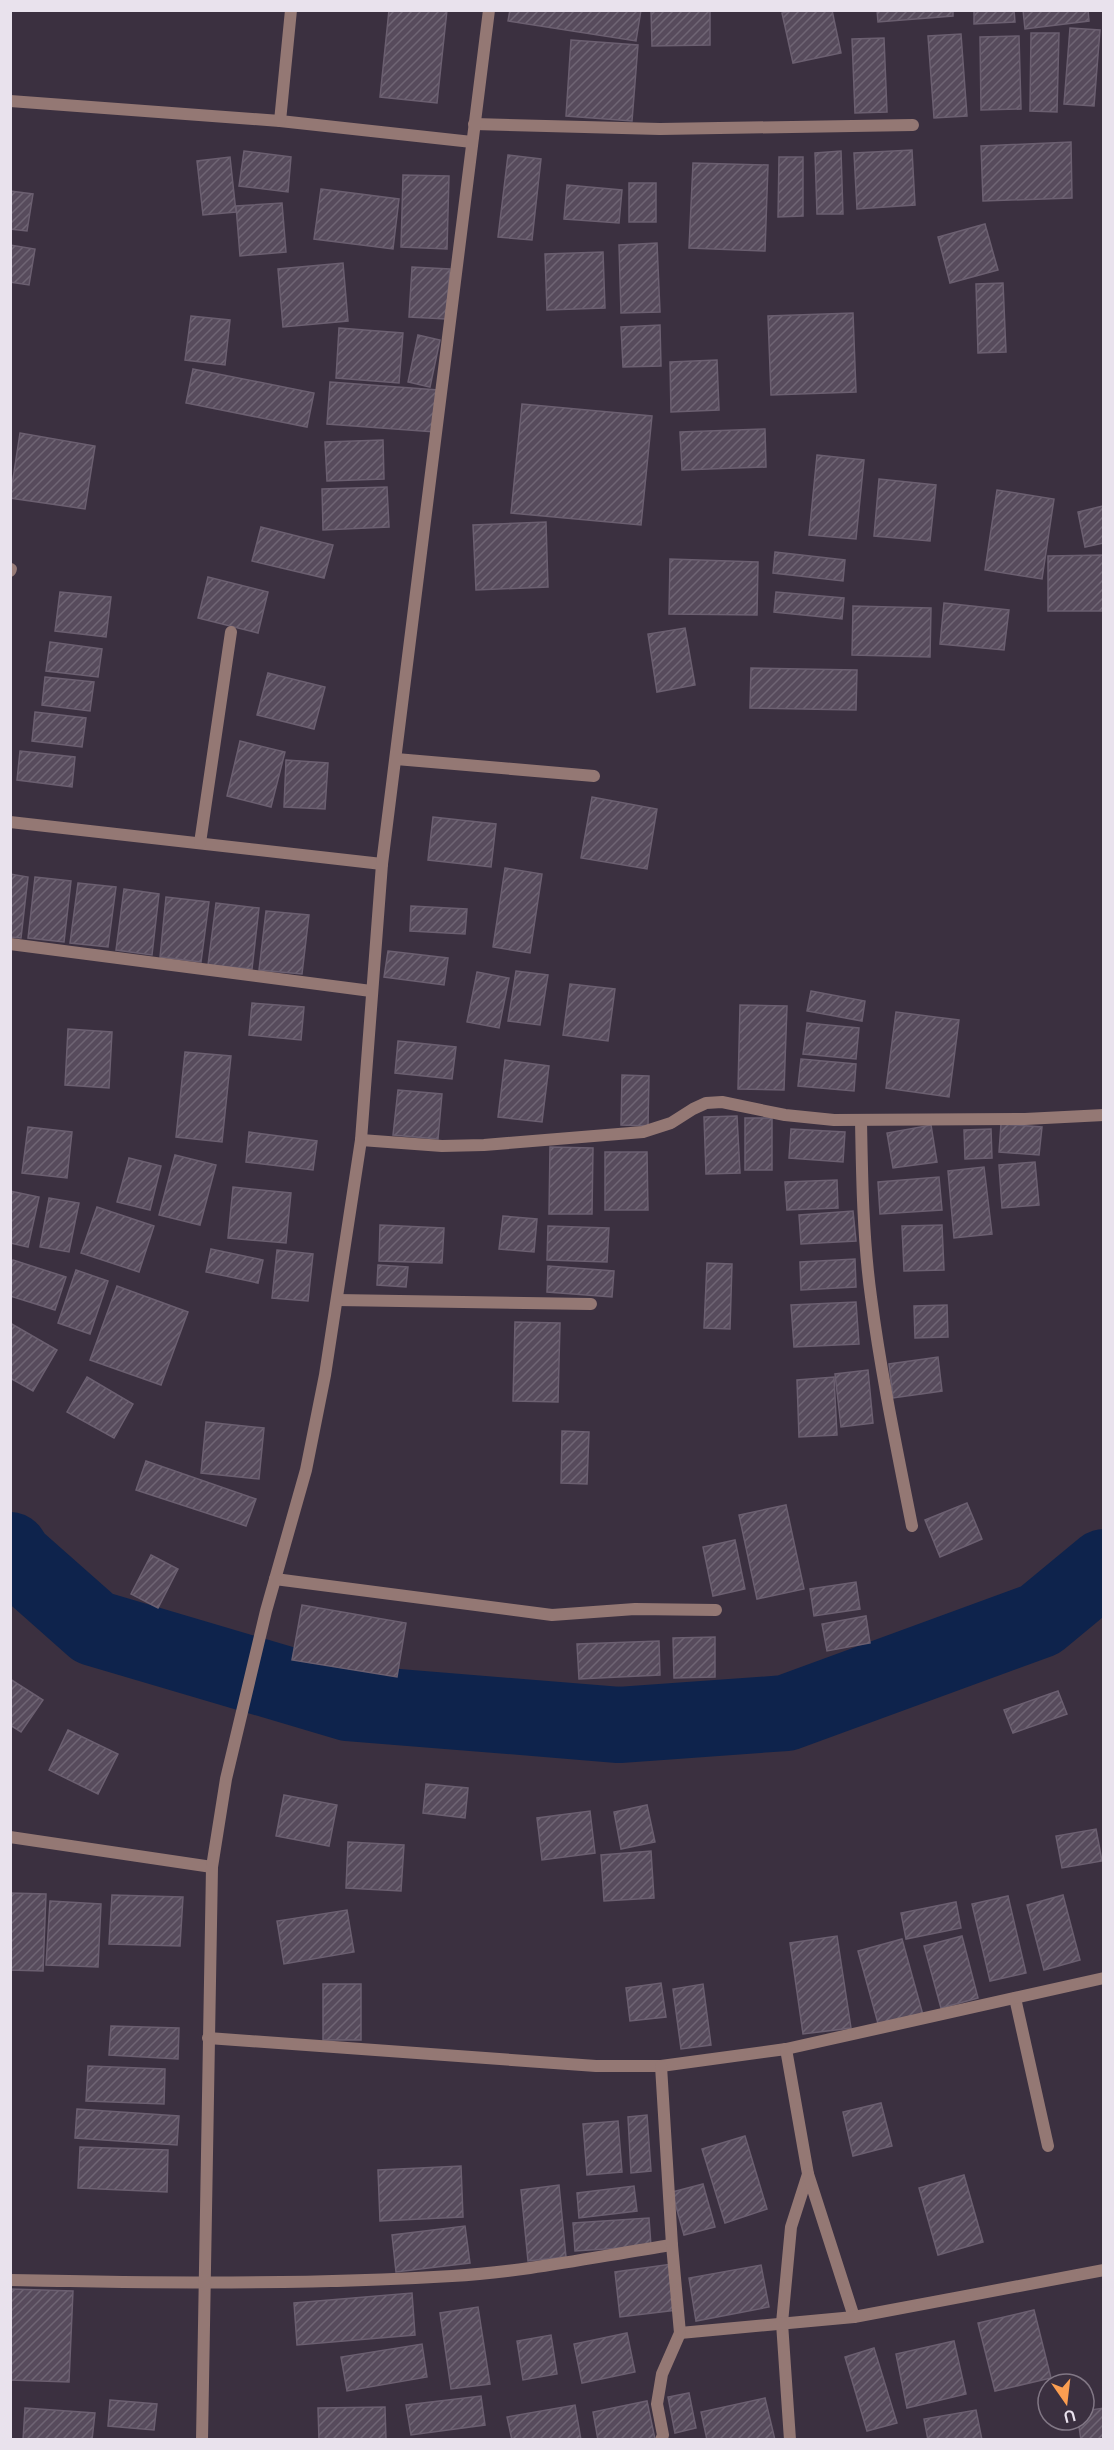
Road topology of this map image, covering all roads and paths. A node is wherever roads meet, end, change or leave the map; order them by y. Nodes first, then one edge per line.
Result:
1 (291, 10) edge
2 (489, 10) edge
3 (10, 100) edge
4 (280, 121) junction
5 (474, 124) junction
6 (913, 124) dead end
7 (472, 142) junction
8 (231, 632) dead end
9 (396, 759) junction
10 (594, 776) dead end
11 (10, 822) edge
12 (200, 843) junction
13 (382, 864) junction
14 (10, 944) edge
15 (371, 991) junction
16 (1104, 1115) edge
17 (861, 1120) junction
18 (361, 1140) junction
19 (337, 1300) junction
20 (591, 1304) dead end
21 (912, 1526) dead end
22 (275, 1579) junction
23 (716, 1610) dead end
24 (10, 1837) edge
25 (212, 1867) junction
26 (1104, 1978) edge
27 (1015, 1998) junction
28 (208, 2038) junction
29 (786, 2049) junction
30 (661, 2066) junction
31 (1048, 2146) dead end
32 (808, 2174) junction
33 (672, 2245) junction
34 (1104, 2270) edge
35 (10, 2280) edge
36 (205, 2284) junction
37 (854, 2317) junction
38 (782, 2323) junction
39 (680, 2333) junction
40 (202, 2439) edge
41 (661, 2439) edge
42 (790, 2439) edge

1 - 4 street
2 - 5 street
3 - 4 street
4 - 7 street
5 - 6 street
5 - 7 street
7 - 9 street
8 - 12 street
9 - 10 street
9 - 13 street
11 - 12 street
12 - 13 street
13 - 15 street
14 - 15 street
15 - 18 street
16 - 17 street
17 - 18 street
17 - 21 street
18 - 19 street
19 - 20 street
19 - 22 street
22 - 23 street
22 - 25 street
24 - 25 street
25 - 28 street
26 - 27 street
27 - 29 street
27 - 31 street
28 - 30 street
28 - 36 street
29 - 30 street
29 - 32 street
30 - 33 street
32 - 37 street
32 - 38 street
33 - 36 street
33 - 39 street
34 - 37 street
35 - 36 street
36 - 40 street
37 - 38 street
38 - 39 street
38 - 42 street
39 - 41 street

